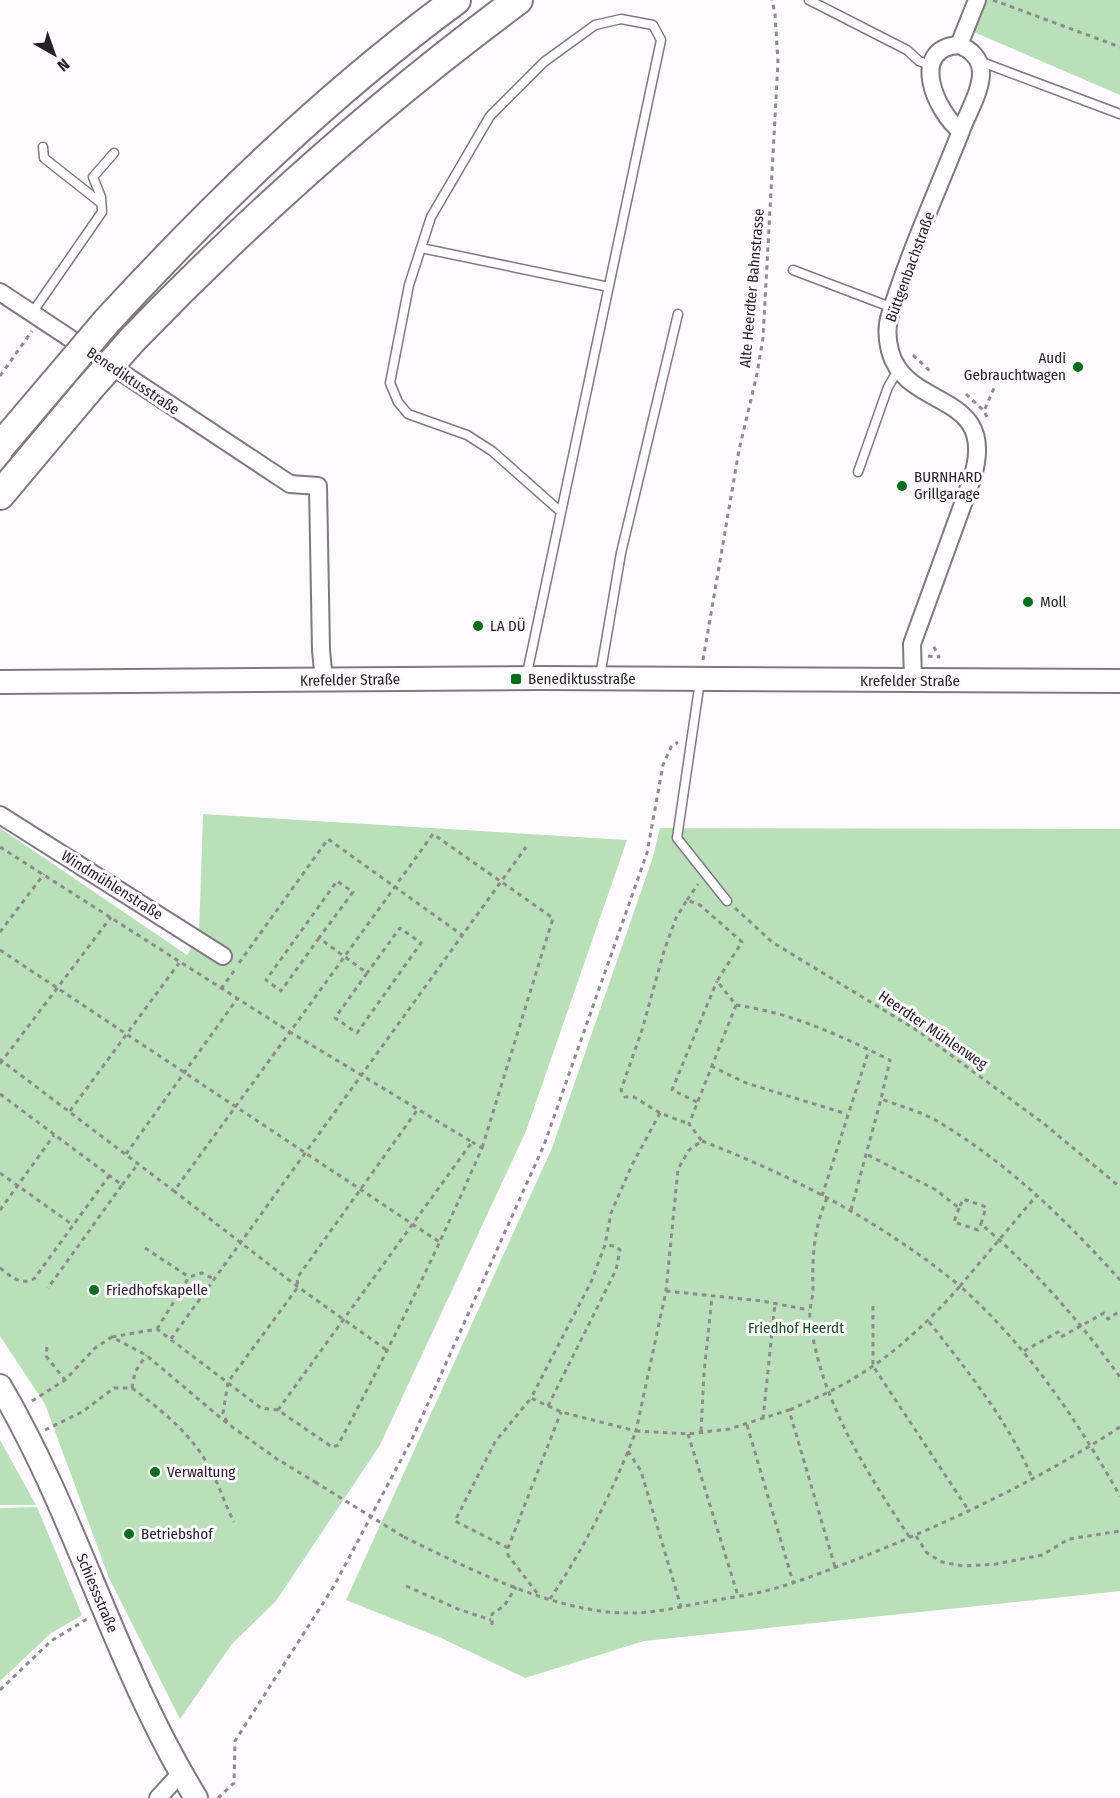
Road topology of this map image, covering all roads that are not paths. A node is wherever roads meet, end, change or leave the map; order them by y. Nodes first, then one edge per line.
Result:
1 (456, 0) edge
2 (518, 0) edge
3 (809, 0) edge
4 (977, 0) edge
5 (959, 45) junction
6 (978, 61) junction
7 (930, 65) junction
8 (1120, 114) edge
9 (961, 131) junction
10 (43, 147) dead end
11 (114, 153) dead end
12 (101, 202) junction
13 (421, 249) junction
14 (793, 270) dead end
15 (609, 287) junction
16 (0, 292) edge
17 (892, 308) junction
18 (678, 314) dead end
19 (36, 316) junction
20 (98, 356) junction
21 (898, 370) junction
22 (68, 393) dead end
23 (0, 447) edge
24 (858, 472) dead end
25 (0, 495) edge
26 (561, 512) junction
27 (526, 679) junction
28 (599, 680) junction
29 (324, 681) junction
30 (700, 681) junction
31 (912, 681) junction
32 (1120, 681) edge
33 (0, 682) edge
34 (0, 815) edge
35 (727, 901) road end
36 (223, 956) dead end
37 (0, 1386) edge
38 (181, 1773) junction
39 (158, 1798) edge
40 (196, 1798) edge

1 - 23 highway, bridge
2 - 25 highway, bridge
3 - 7 lane
4 - 5 street
5 - 6 street
5 - 7 street
6 - 8 lane
6 - 9 street, Büttgenbachstraße
7 - 9 street
9 - 17 street, Büttgenbachstraße
10 - 12 lane
11 - 12 lane
12 - 19 lane
13 - 15 lane
13 - 15 lane
13 - 26 lane
14 - 17 lane
15 - 26 lane
16 - 19 street, Benediktusstraße
17 - 21 street, Büttgenbachstraße
18 - 28 lane
19 - 20 street, Benediktusstraße
20 - 22 lane
20 - 29 street, Benediktusstraße
21 - 24 lane
21 - 31 street
26 - 27 lane
27 - 28 main road, Krefelder Straße
27 - 29 main road, Krefelder Straße
28 - 30 main road, Krefelder Straße
29 - 33 main road, Krefelder Straße
30 - 31 main road, Krefelder Straße
30 - 35 lane
31 - 32 main road, Krefelder Straße
34 - 36 street, Windmühlenstraße
37 - 38 main road, Schiessstraße
38 - 39 street
38 - 40 main road, Schiessstraße

